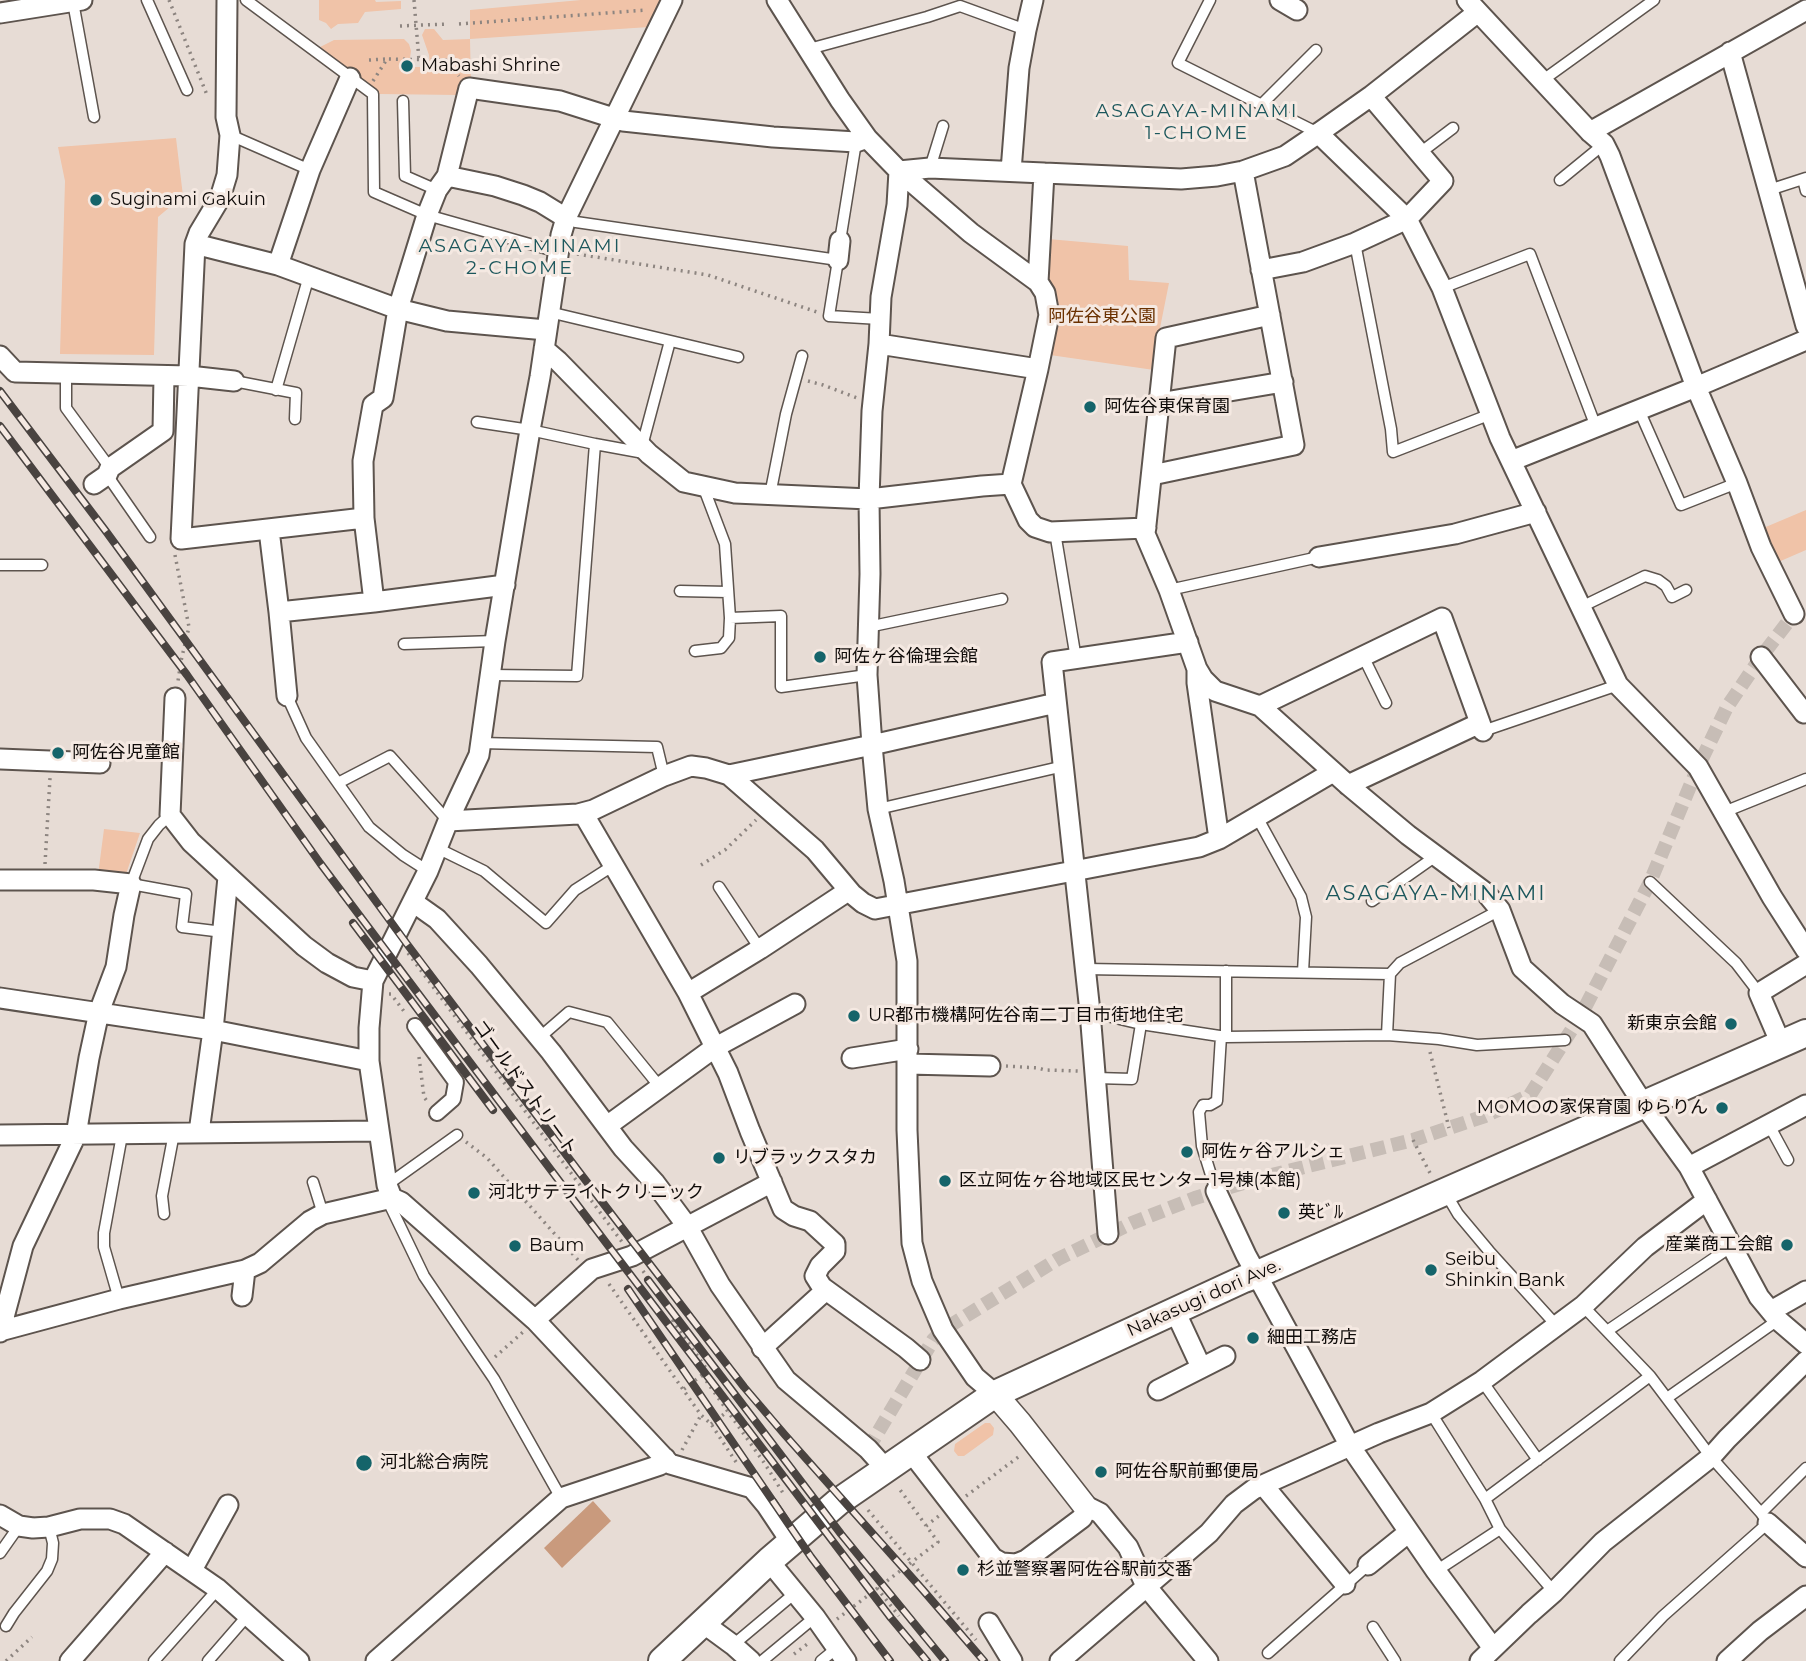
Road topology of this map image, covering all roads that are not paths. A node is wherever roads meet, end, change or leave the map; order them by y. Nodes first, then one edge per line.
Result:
1 (147, 0) edge
2 (227, 0) edge
3 (246, 0) edge
4 (777, 0) edge
5 (1033, 0) edge
6 (1210, 0) edge
7 (1280, 0) edge
8 (1654, 0) edge
9 (78, 1) edge
10 (669, 4) edge
11 (1472, 6) edge
12 (1297, 10) dead end
13 (1806, 10) edge
14 (0, 13) edge
15 (1026, 30) junction
16 (809, 49) junction
17 (1316, 50) dead end
18 (1730, 52) junction
19 (350, 78) junction
20 (1543, 80) junction
21 (187, 90) dead end
22 (1371, 96) junction
23 (403, 102) dead end
24 (1261, 105) junction
25 (94, 117) dead end
26 (613, 118) junction
27 (943, 126) dead end
28 (1453, 128) dead end
29 (1318, 133) junction
30 (230, 135) junction
31 (1597, 138) junction
32 (862, 140) junction
33 (1420, 153) junction
34 (930, 168) junction
35 (310, 170) junction
36 (899, 171) junction
37 (1011, 171) junction
38 (1243, 172) junction
39 (1044, 173) junction
40 (1804, 178) edge
41 (1560, 180) dead end
42 (442, 183) junction
43 (1769, 190) junction
44 (1806, 191) edge
45 (427, 215) junction
46 (566, 218) junction
47 (1407, 219) junction
48 (1355, 243) junction
49 (195, 244) junction
50 (839, 251) junction
51 (558, 252) junction
52 (278, 265) junction
53 (1261, 270) junction
54 (309, 276) junction
55 (1038, 282) junction
56 (1441, 288) junction
57 (398, 309) junction
58 (1270, 316) junction
59 (880, 319) junction
60 (546, 330) junction
61 (1805, 340) edge
62 (670, 341) junction
63 (879, 344) junction
64 (0, 356) edge
65 (802, 356) dead end
66 (738, 357) dead end
67 (1038, 369) junction
68 (66, 373) junction
69 (164, 376) junction
70 (189, 376) junction
71 (234, 381) joint
72 (1283, 382) junction
73 (1696, 387) junction
74 (276, 390) junction
75 (1159, 403) junction
76 (1639, 410) junction
77 (1491, 414) junction
78 (295, 419) dead end
79 (477, 422) dead end
80 (1596, 427) junction
81 (530, 430) junction
82 (594, 444) junction
83 (645, 450) junction
84 (1511, 461) junction
85 (1152, 475) junction
86 (104, 476) junction
87 (1737, 483) junction
88 (1011, 484) junction
89 (703, 486) junction
90 (771, 495) junction
91 (869, 499) junction
92 (1536, 512) junction
93 (364, 518) junction
94 (1146, 528) junction
95 (269, 530) junction
96 (1055, 532) junction
97 (150, 537) dead end
98 (1319, 557) joint
99 (0, 565) edge
100 (42, 565) dead end
101 (505, 585) junction
102 (1169, 590) junction
103 (1686, 590) dead end
104 (680, 591) dead end
105 (728, 592) junction
106 (1002, 599) dead end
107 (374, 602) junction
108 (1581, 607) junction
109 (279, 612) junction
110 (1794, 614) dead end
111 (730, 618) junction
112 (868, 627) junction
113 (495, 641) junction
114 (1188, 642) junction
115 (404, 644) dead end
116 (695, 651) dead end
117 (1363, 656) junction
118 (1760, 657) dead end
119 (1076, 659) junction
120 (1198, 669) junction
121 (490, 675) junction
122 (867, 675) junction
123 (1618, 685) junction
124 (287, 696) joint
125 (175, 698) dead end
126 (1056, 703) junction
127 (1386, 703) dead end
128 (1260, 706) junction
129 (1806, 711) edge
130 (1482, 727) junction
131 (480, 743) junction
132 (872, 746) junction
133 (0, 759) edge
134 (100, 764) dead end
135 (1064, 766) junction
136 (729, 775) junction
137 (664, 776) junction
138 (1341, 779) junction
139 (1806, 779) edge
140 (338, 783) junction
141 (878, 809) junction
142 (1724, 812) junction
143 (583, 813) junction
144 (170, 816) junction
145 (1257, 817) junction
146 (448, 821) junction
147 (1219, 839) junction
148 (437, 848) junction
149 (1436, 856) junction
150 (614, 865) junction
151 (1076, 870) junction
152 (428, 871) junction
153 (228, 877) junction
154 (0, 880) edge
155 (1650, 882) dead end
156 (131, 884) junction
157 (719, 887) dead end
158 (848, 891) junction
159 (1372, 901) dead end
160 (413, 902) junction
161 (897, 906) junction
162 (1500, 911) junction
163 (223, 932) junction
164 (760, 949) junction
165 (1806, 950) edge
166 (1806, 964) edge
167 (1085, 969) junction
168 (1226, 971) junction
169 (1303, 972) junction
170 (1390, 974) junction
171 (373, 988) junction
172 (688, 993) junction
173 (1759, 993) junction
174 (0, 998) edge
175 (795, 1004) dead end
176 (99, 1012) junction
177 (1090, 1012) junction
178 (1141, 1024) junction
179 (415, 1026) road end
180 (214, 1030) junction
181 (1806, 1032) edge
182 (1387, 1035) junction
183 (1223, 1036) junction
184 (539, 1038) junction
185 (1565, 1040) dead end
186 (1781, 1044) junction
187 (714, 1048) junction
188 (908, 1057) junction
189 (852, 1058) dead end
190 (369, 1061) junction
191 (989, 1066) road end
192 (1095, 1075) junction
193 (660, 1087) junction
194 (1644, 1105) junction
195 (1806, 1106) edge
196 (438, 1113) road end
197 (0, 1116) edge
198 (1769, 1125) junction
199 (607, 1126) junction
200 (378, 1131) junction
201 (199, 1132) junction
202 (174, 1133) junction
203 (0, 1135) edge
204 (76, 1135) junction
205 (122, 1135) junction
206 (457, 1135) road end
207 (0, 1143) edge
208 (1788, 1160) dead end
209 (1689, 1167) junction
210 (313, 1182) dead end
211 (772, 1182) junction
212 (1438, 1184) junction
213 (1216, 1191) joint
214 (389, 1194) junction
215 (1707, 1200) junction
216 (164, 1214) dead end
217 (323, 1214) junction
218 (687, 1226) junction
219 (1108, 1234) dead end
220 (1732, 1246) junction
221 (245, 1270) junction
222 (1258, 1274) junction
223 (826, 1290) junction
224 (1806, 1291) edge
225 (242, 1296) dead end
226 (119, 1299) junction
227 (1583, 1306) junction
228 (1175, 1311) junction
229 (1774, 1316) junction
230 (535, 1320) junction
231 (1557, 1325) junction
232 (1607, 1331) junction
233 (0, 1332) edge
234 (1806, 1344) edge
235 (762, 1348) junction
236 (1225, 1356) dead end
237 (920, 1360) dead end
238 (1806, 1361) edge
239 (1201, 1367) junction
240 (1650, 1376) junction
241 (1482, 1381) junction
242 (1158, 1390) dead end
243 (995, 1394) junction
244 (1667, 1398) junction
245 (1431, 1413) junction
246 (1350, 1446) junction
247 (911, 1452) junction
248 (1711, 1457) junction
249 (1538, 1460) junction
250 (669, 1462) junction
251 (1806, 1468) edge
252 (891, 1477) junction
253 (1264, 1486) junction
254 (561, 1498) junction
255 (1485, 1499) junction
256 (228, 1504) dead end
257 (1084, 1505) junction
258 (0, 1515) edge
259 (1764, 1518) junction
260 (19, 1526) junction
261 (49, 1527) junction
262 (1500, 1529) junction
263 (1409, 1532) junction
264 (790, 1542) junction
265 (165, 1552) junction
266 (0, 1553) edge
267 (1806, 1557) edge
268 (769, 1561) junction
269 (1368, 1564) joint
270 (191, 1570) junction
271 (1436, 1570) junction
272 (1345, 1584) junction
273 (1146, 1586) junction
274 (218, 1589) junction
275 (1554, 1592) junction
276 (795, 1593) junction
277 (1806, 1596) edge
278 (248, 1615) junction
279 (815, 1617) junction
280 (703, 1623) junction
281 (989, 1623) dead end
282 (6, 1626) dead end
283 (1373, 1627) dead end
284 (733, 1645) junction
285 (1268, 1653) dead end
286 (841, 1654) edge
287 (1487, 1654) edge
288 (1205, 1660) edge
289 (70, 1661) edge
290 (154, 1661) edge
291 (208, 1661) edge
292 (299, 1661) edge
293 (376, 1661) edge
294 (662, 1661) edge
295 (751, 1661) edge
296 (762, 1661) edge
297 (821, 1661) edge
298 (1012, 1661) edge
299 (1059, 1661) edge
300 (1395, 1661) edge
301 (1620, 1661) edge
302 (1727, 1661) edge

1 - 21 lane
2 - 30 street
3 - 19 lane
4 - 16 street
5 - 15 street
6 - 24 lane
7 - 12 street
8 - 20 lane
9 - 14 street
9 - 25 lane
10 - 26 street
11 - 20 street
11 - 22 street
13 - 18 street
15 - 16 lane
15 - 37 street
16 - 32 street
17 - 24 lane
18 - 31 street
18 - 43 street
19 - 35 street
19 - 45 lane
20 - 31 street
22 - 29 street
22 - 33 street
23 - 42 lane
24 - 29 lane
26 - 32 street
26 - 42 street
26 - 46 street
27 - 34 lane
28 - 33 lane
29 - 38 street
29 - 47 street
30 - 35 lane
30 - 49 street
31 - 41 lane
31 - 73 street
32 - 36 street
32 - 50 lane
33 - 47 street
34 - 36 street
34 - 37 street
35 - 52 street
36 - 55 street
36 - 59 street
37 - 39 street
38 - 39 street
38 - 53 street
39 - 55 street
40 - 43 lane
40 - 44 lane
42 - 45 street
42 - 46 street
43 - 61 street
45 - 51 lane
45 - 57 street
46 - 50 lane
46 - 51 street
47 - 48 street
47 - 56 street
48 - 53 street
48 - 77 lane
49 - 52 street
49 - 70 street
50 - 59 lane
51 - 60 street
52 - 54 street
53 - 58 street
54 - 57 street
54 - 74 lane
55 - 67 street
56 - 77 street
56 - 80 lane
57 - 60 street
57 - 93 street
58 - 72 street
58 - 75 street
59 - 63 street
60 - 62 lane
60 - 81 street
60 - 83 street
61 - 73 street
62 - 66 lane
62 - 83 lane
63 - 67 street
63 - 91 street
64 - 68 street
65 - 90 lane
67 - 88 street
68 - 69 street
68 - 86 lane
69 - 70 street
69 - 86 street
70 - 71 street
70 - 95 street
71 - 74 lane
72 - 75 street
72 - 85 street
73 - 76 street
73 - 87 street
74 - 78 lane
75 - 85 street
76 - 80 street
76 - 87 lane
77 - 84 street
79 - 81 lane
80 - 84 street
81 - 82 lane
81 - 101 street
82 - 83 lane
82 - 121 lane
83 - 89 street
84 - 92 street
85 - 94 street
86 - 97 lane
87 - 110 street
88 - 91 street
88 - 96 street
89 - 90 street
89 - 105 lane
90 - 91 street
91 - 112 street
92 - 98 street
92 - 108 street
93 - 95 street
93 - 107 street
94 - 96 street
94 - 102 street
95 - 109 street
96 - 119 lane
98 - 102 lane
99 - 100 lane
101 - 107 street
101 - 113 street
102 - 114 street
103 - 108 lane
104 - 105 lane
105 - 111 lane
106 - 112 lane
107 - 109 street
108 - 123 street
109 - 124 street
111 - 116 lane
111 - 122 lane
112 - 122 street
113 - 115 lane
113 - 121 street
114 - 119 street
114 - 120 street
117 - 127 lane
117 - 128 street
117 - 130 street
118 - 129 street
119 - 126 street
120 - 128 street
120 - 147 street
121 - 131 street
122 - 132 street
123 - 130 lane
123 - 142 street
124 - 140 lane
125 - 144 street
126 - 132 street
126 - 135 street
128 - 138 street
130 - 138 street
131 - 137 lane
131 - 146 street
132 - 136 street
132 - 141 street
133 - 134 street
135 - 141 lane
135 - 151 street
136 - 137 street
136 - 158 street
137 - 143 street
138 - 145 street
138 - 149 street
139 - 142 lane
140 - 146 lane
140 - 152 lane
141 - 161 street
142 - 165 street
143 - 146 street
143 - 150 street
144 - 153 street
144 - 156 lane
145 - 147 street
145 - 169 lane
146 - 148 street
147 - 151 street
148 - 150 lane
148 - 152 street
149 - 159 lane
149 - 162 street
150 - 172 street
151 - 161 street
151 - 167 street
152 - 160 street
153 - 163 street
153 - 171 street
154 - 156 street
155 - 173 lane
156 - 163 lane
156 - 176 street
157 - 164 lane
158 - 161 street
158 - 164 street
160 - 171 street
160 - 184 street
161 - 188 street
162 - 170 lane
162 - 194 street
163 - 180 street
164 - 172 street
166 - 173 street
167 - 168 lane
167 - 177 street
168 - 169 lane
168 - 183 lane
169 - 170 lane
170 - 182 lane
171 - 190 street
172 - 187 street
173 - 186 street
174 - 176 street
175 - 187 street
176 - 180 street
176 - 204 street
177 - 178 lane
177 - 192 street
178 - 183 lane
178 - 192 lane
179 - 196 street
180 - 190 street
180 - 201 street
181 - 186 main road, Nakasugi dori Ave.
182 - 183 lane
182 - 185 lane
183 - 213 lane
184 - 193 lane
184 - 199 street
186 - 194 main road, Nakasugi dori Ave.
187 - 193 street
187 - 211 street
188 - 189 street
188 - 191 street
188 - 243 street
190 - 200 street
192 - 219 street
193 - 199 street
194 - 209 street
194 - 212 main road, Nakasugi dori Ave.
195 - 198 street
197 - 203 street
198 - 208 lane
198 - 209 street
199 - 218 street
200 - 201 street
200 - 214 street
201 - 202 street
202 - 205 street
202 - 216 lane
203 - 204 street
203 - 207 lane
204 - 205 street
204 - 233 street
205 - 226 lane
206 - 214 lane
209 - 215 street
210 - 217 lane
211 - 218 street
211 - 223 street
212 - 222 main road, Nakasugi dori Ave.
212 - 231 lane
213 - 222 street
214 - 217 street
214 - 230 street
214 - 254 lane
215 - 220 street
215 - 227 street
217 - 221 street
218 - 230 street
218 - 235 street
220 - 229 street
220 - 232 lane
221 - 225 street
221 - 226 street
222 - 228 main road, Nakasugi dori Ave.
222 - 246 street
223 - 235 street
223 - 237 street
224 - 229 street
226 - 233 street
227 - 231 street
227 - 232 lane
228 - 239 street
228 - 243 main road, Nakasugi dori Ave.
229 - 234 street
229 - 244 lane
230 - 250 street
231 - 241 street
232 - 240 lane
235 - 252 street
236 - 239 street
238 - 248 street
239 - 242 street
240 - 244 lane
240 - 249 lane
241 - 245 street
241 - 249 lane
243 - 247 main road, Nakasugi dori Ave.
243 - 257 street
244 - 248 lane
245 - 246 street
245 - 255 lane
246 - 253 street
246 - 263 street
247 - 252 main road, Nakasugi dori Ave.
247 - 257 street
248 - 259 lane
248 - 275 street
249 - 255 lane
250 - 254 street
250 - 264 street
251 - 259 lane
252 - 264 main road, Nakasugi dori Ave.
253 - 272 street
253 - 273 street
254 - 293 street
255 - 262 lane
256 - 270 street
257 - 273 street
258 - 260 street
259 - 267 street
259 - 301 lane
260 - 261 street
260 - 266 lane
261 - 265 street
261 - 282 lane
262 - 271 lane
262 - 275 lane
263 - 269 street
263 - 271 street
264 - 268 main road, Nakasugi dori Ave.
265 - 270 street
265 - 289 street
268 - 276 street
268 - 280 main road, Nakasugi dori Ave.
269 - 272 lane
270 - 274 street
271 - 287 street
272 - 285 lane
273 - 288 street
273 - 299 street
274 - 278 street
274 - 290 lane
275 - 287 street
276 - 279 street
276 - 284 lane
277 - 302 street
278 - 291 lane
278 - 292 street
279 - 286 street
279 - 296 lane
280 - 284 street
280 - 294 main road, Nakasugi dori Ave.
281 - 298 street
283 - 300 lane
284 - 295 street
286 - 297 lane

